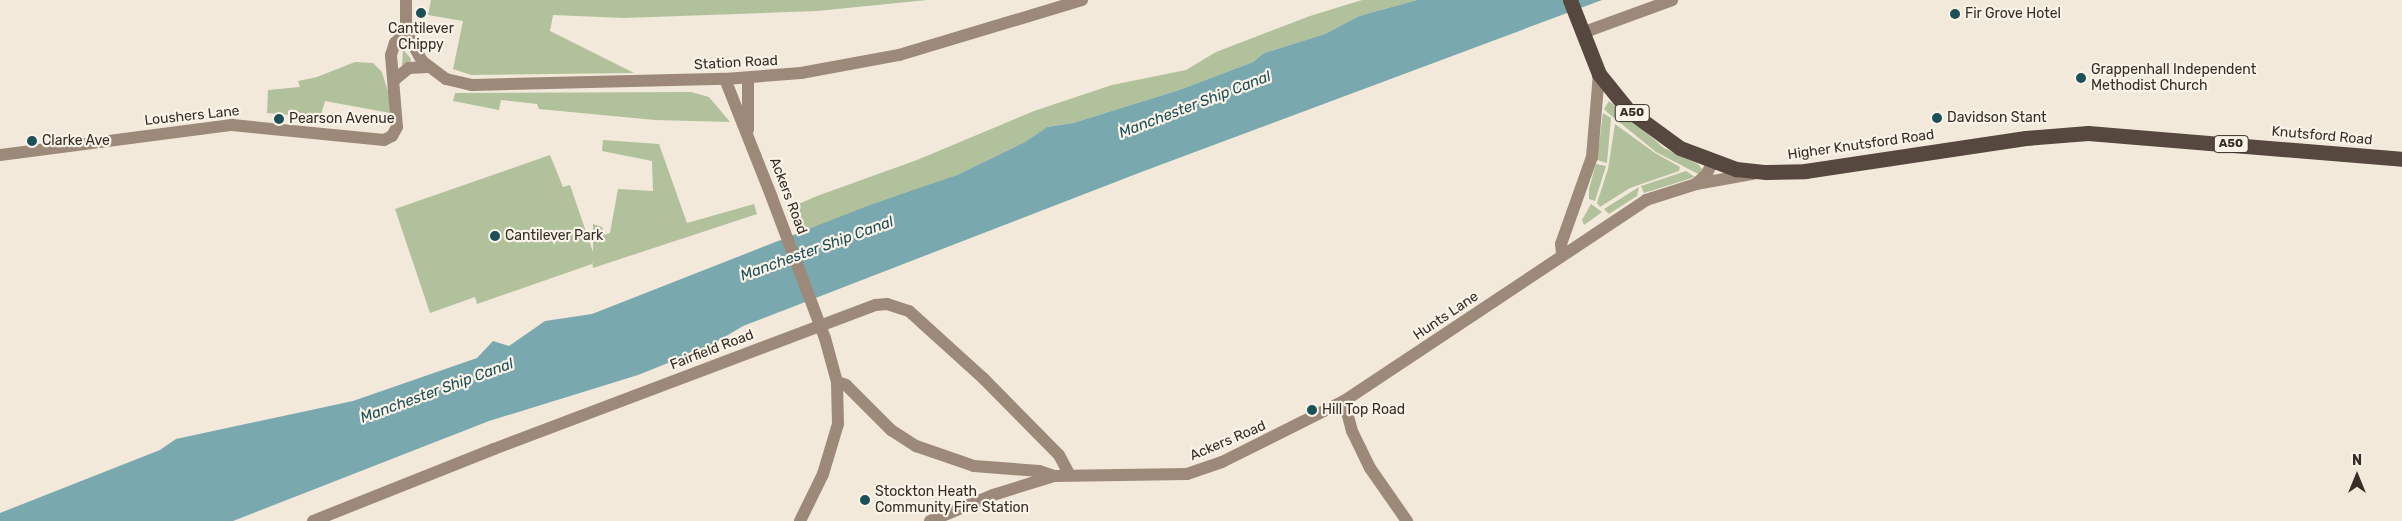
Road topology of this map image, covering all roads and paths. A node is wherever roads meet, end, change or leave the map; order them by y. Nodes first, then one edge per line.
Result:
1 (406, 0) edge
2 (1082, 0) edge
3 (1570, 0) edge
4 (1672, 0) edge
5 (406, 32) junction
6 (1582, 33) junction
7 (428, 67) junction
8 (1599, 74) junction
9 (748, 78) junction
10 (394, 80) junction
11 (725, 80) junction
12 (748, 132) junction
13 (2059, 134) joint
14 (0, 154) edge
15 (2402, 159) edge
16 (1714, 162) junction
17 (1766, 172) junction
18 (1696, 184) junction
19 (1562, 253) junction
20 (837, 382) junction
21 (1344, 401) junction
22 (1069, 474) junction
23 (1054, 476) junction
24 (313, 521) edge
25 (800, 521) edge
26 (930, 521) edge
27 (1407, 521) edge

1 - 5 street
2 - 9 street, Station Road
3 - 6 highway, Higher Knutsford Road / A50
4 - 6 street
5 - 7 street, Station Road
5 - 10 street
6 - 8 highway, Higher Knutsford Road / A50
7 - 10 street
7 - 11 street, Station Road
8 - 16 highway, Higher Knutsford Road / A50
8 - 19 street
9 - 11 street, Station Road
9 - 12 street, Ackers Road
10 - 14 street, Loushers Lane
11 - 12 street, Ackers Road
12 - 20 street, Ackers Road, bridge
13 - 15 highway, Knutsford Road / A50
13 - 17 highway, Higher Knutsford Road / A50
16 - 17 highway, Higher Knutsford Road / A50
16 - 18 street
17 - 18 street, Hunts Lane
18 - 19 street, Hunts Lane
19 - 21 street, Hunts Lane
20 - 23 street, Ackers Road
20 - 25 street, Ackers Road
21 - 22 street, Ackers Road
21 - 27 street
22 - 23 street, Ackers Road
22 - 24 street, Fairfield Road
23 - 26 street, Ackers Road

